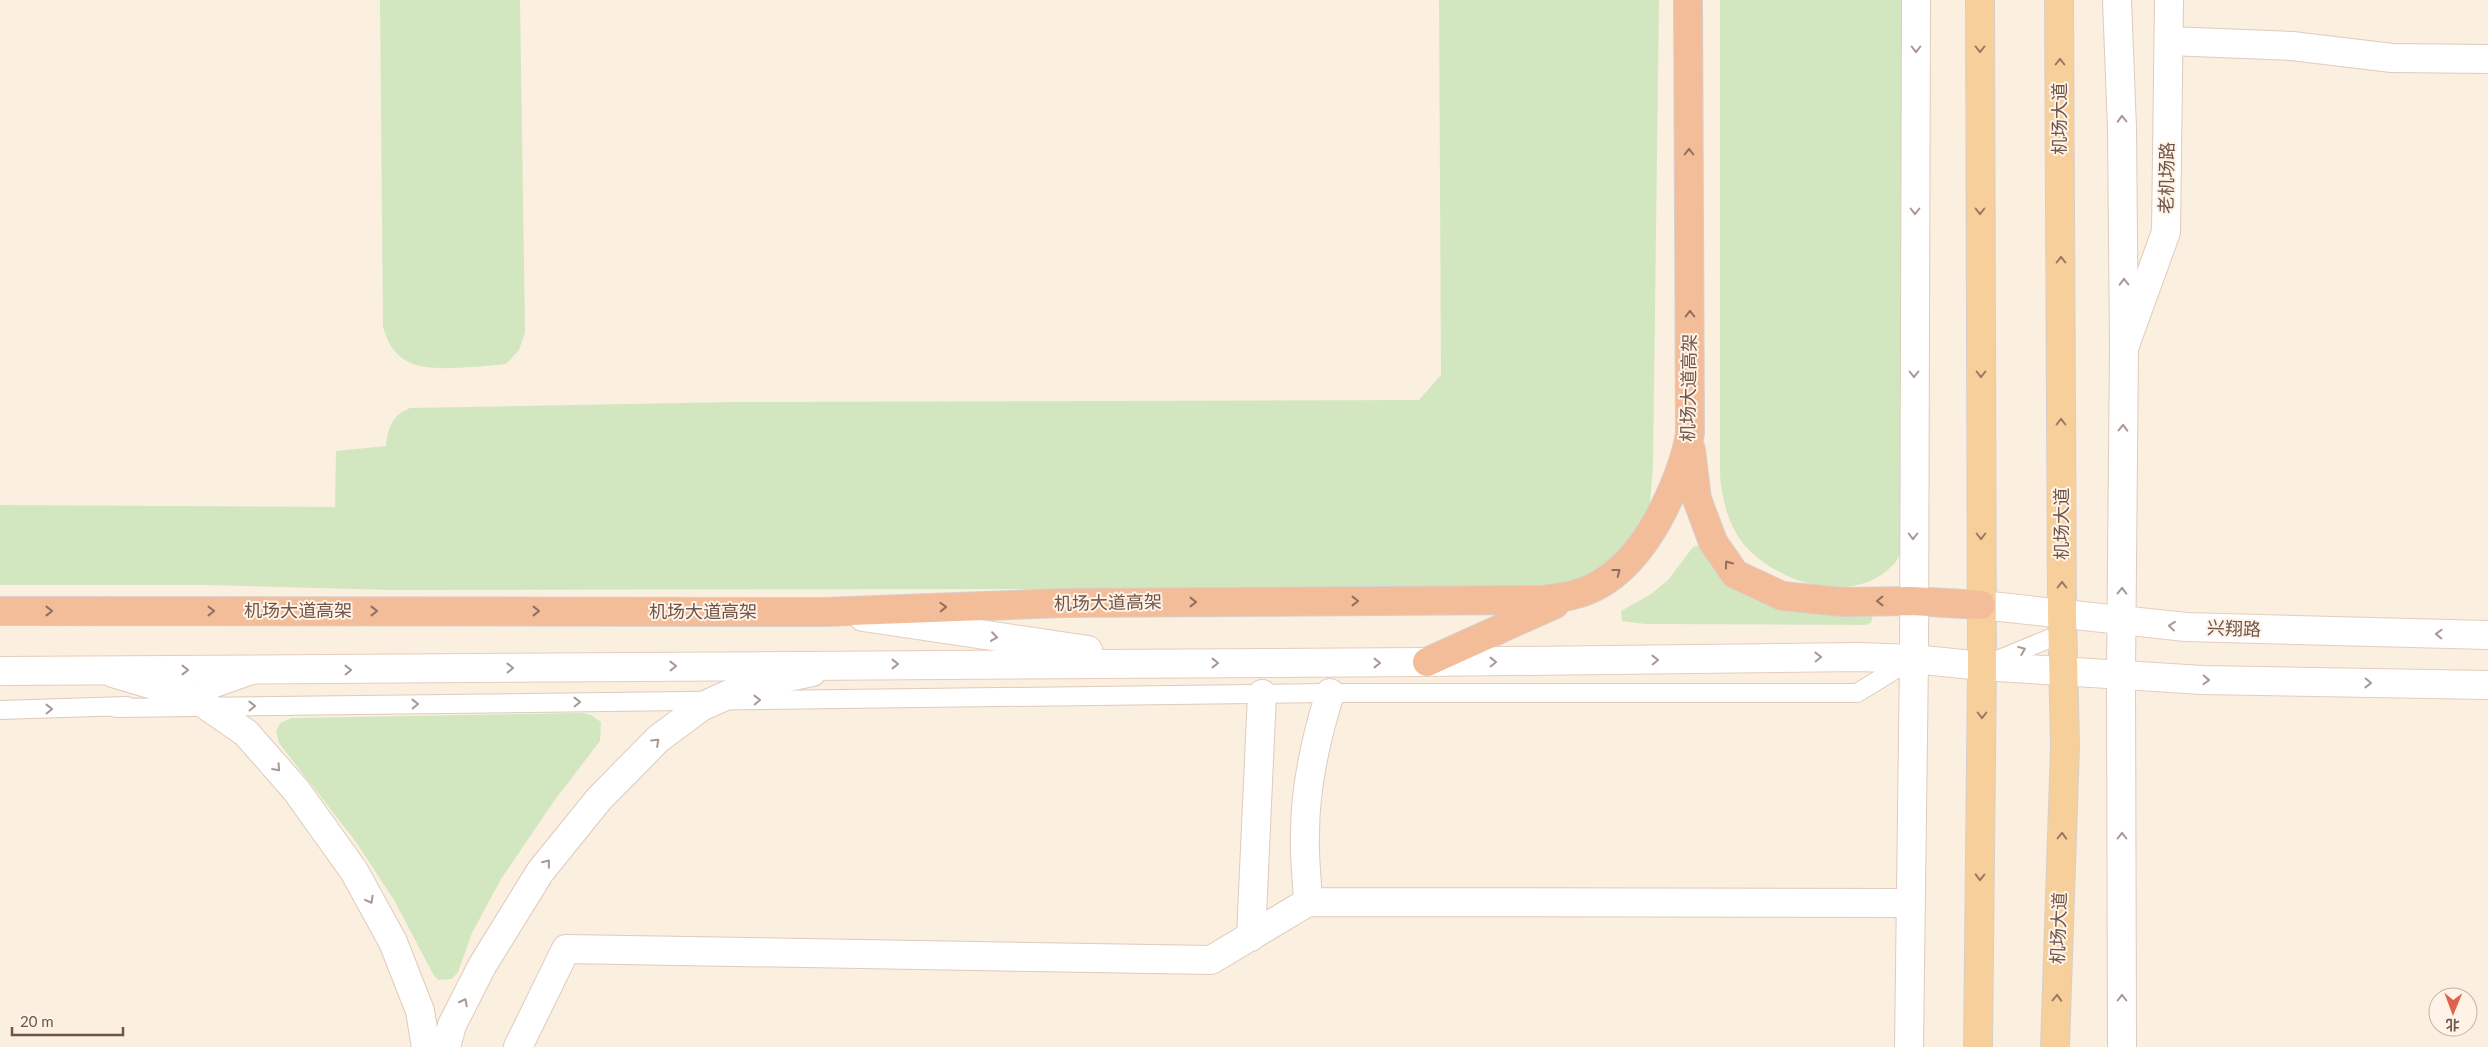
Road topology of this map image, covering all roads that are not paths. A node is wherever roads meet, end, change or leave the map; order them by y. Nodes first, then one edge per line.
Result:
1 (1688, 0) edge
2 (1916, 0) edge
3 (1980, 0) edge
4 (2059, 0) edge
5 (2117, 0) edge
6 (2169, 0) edge
7 (2169, 40) junction
8 (2488, 59) edge
9 (2124, 348) junction
10 (1690, 433) junction
11 (1574, 595) junction
12 (1912, 601) junction
13 (1981, 605) junction
14 (0, 611) edge
15 (824, 612) junction
16 (2121, 621) junction
17 (2062, 624) junction
18 (2488, 636) edge
19 (1914, 658) junction
20 (1427, 662) junction
21 (1178, 664) junction
22 (846, 665) junction
23 (1982, 666) junction
24 (102, 670) junction
25 (264, 670) junction
26 (0, 671) edge
27 (2064, 671) junction
28 (2121, 674) junction
29 (2488, 685) edge
30 (1330, 693) junction
31 (1262, 694) junction
32 (716, 700) junction
33 (201, 702) junction
34 (0, 710) edge
35 (1308, 902) junction
36 (1910, 904) junction
37 (1251, 936) junction
38 (426, 1047) edge
39 (446, 1047) edge
40 (518, 1047) edge
41 (1909, 1047) edge
42 (1978, 1047) edge
43 (2055, 1047) edge
44 (2122, 1047) edge

10 -> 1 highway, 机场大道高架
2 -> 12 street
3 -> 13 main road
17 -> 4 main road, 机场大道
9 -> 5 street
6 - 7 street, 老机场路
7 - 8 street
7 - 9 street, 老机场路
16 -> 9 street
11 -> 10 highway, 机场大道高架
12 -> 10 highway
15 -> 11 highway, 机场大道高架
11 - 20 highway
12 - 13 highway
12 - 19 street
13 - 17 street, 兴翔路
13 - 23 main road
14 -> 15 highway, 机场大道高架
15 -> 21 street
16 - 17 street, 兴翔路
18 -> 16 street, 兴翔路
16 - 28 street
23 -> 17 lane
17 - 27 main road, 机场大道
20 -> 19 street
19 - 23 street
19 - 30 lane
19 - 36 street
21 -> 20 street
22 -> 21 street
25 -> 22 street
22 - 32 street
23 - 27 street
23 -> 42 main road
24 -> 25 street
24 - 26 street
24 - 33 street
25 - 33 lane
27 - 28 street
43 -> 27 main road, 机场大道
28 -> 29 street
44 -> 28 street
30 - 31 lane
30 - 35 street
32 -> 31 lane
31 - 37 street
33 -> 32 lane
39 -> 32 street
34 -> 33 lane
33 -> 38 street
35 - 36 street
35 - 37 street
36 - 41 street
37 - 40 street

